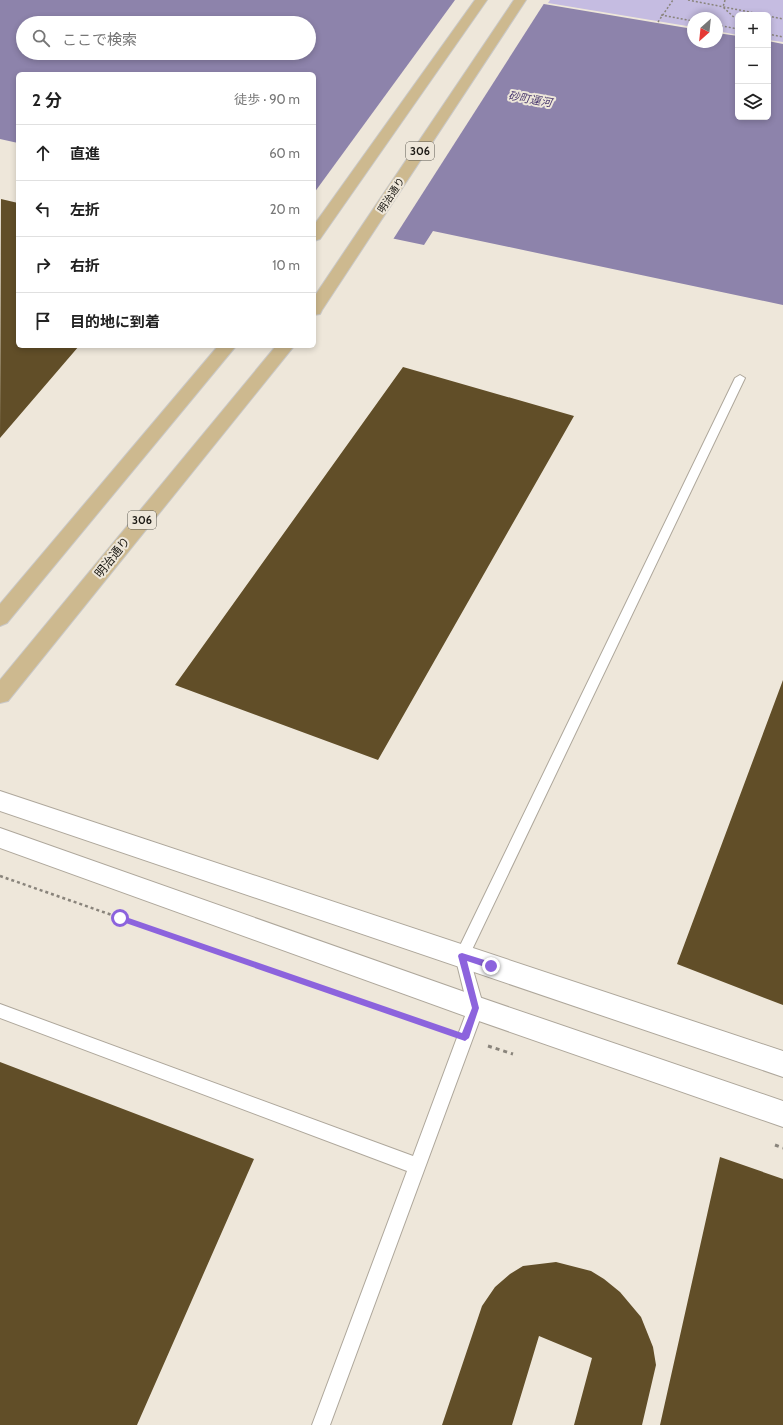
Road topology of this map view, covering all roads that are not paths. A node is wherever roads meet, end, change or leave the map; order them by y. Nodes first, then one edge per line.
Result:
1 (481, 0) edge
2 (520, 0) edge
3 (316, 233) edge
4 (317, 306) edge
5 (225, 348) edge
6 (282, 348) edge
7 (740, 378) dead end
8 (0, 618) edge
9 (0, 694) edge
10 (0, 800) edge
11 (0, 838) edge
12 (462, 956) junction
13 (476, 1008) junction
14 (0, 1011) edge
15 (783, 1064) edge
16 (783, 1114) edge
17 (417, 1166) junction
18 (321, 1425) edge

1 - 3 main road
2 - 4 main road, 明治通り / 306
5 - 8 main road
6 - 9 main road, 明治通り / 306
7 - 12 lane
10 - 12 street
11 - 13 street
12 - 13 lane
12 - 15 street
13 - 16 street
13 - 17 lane
14 - 17 lane
17 - 18 lane

